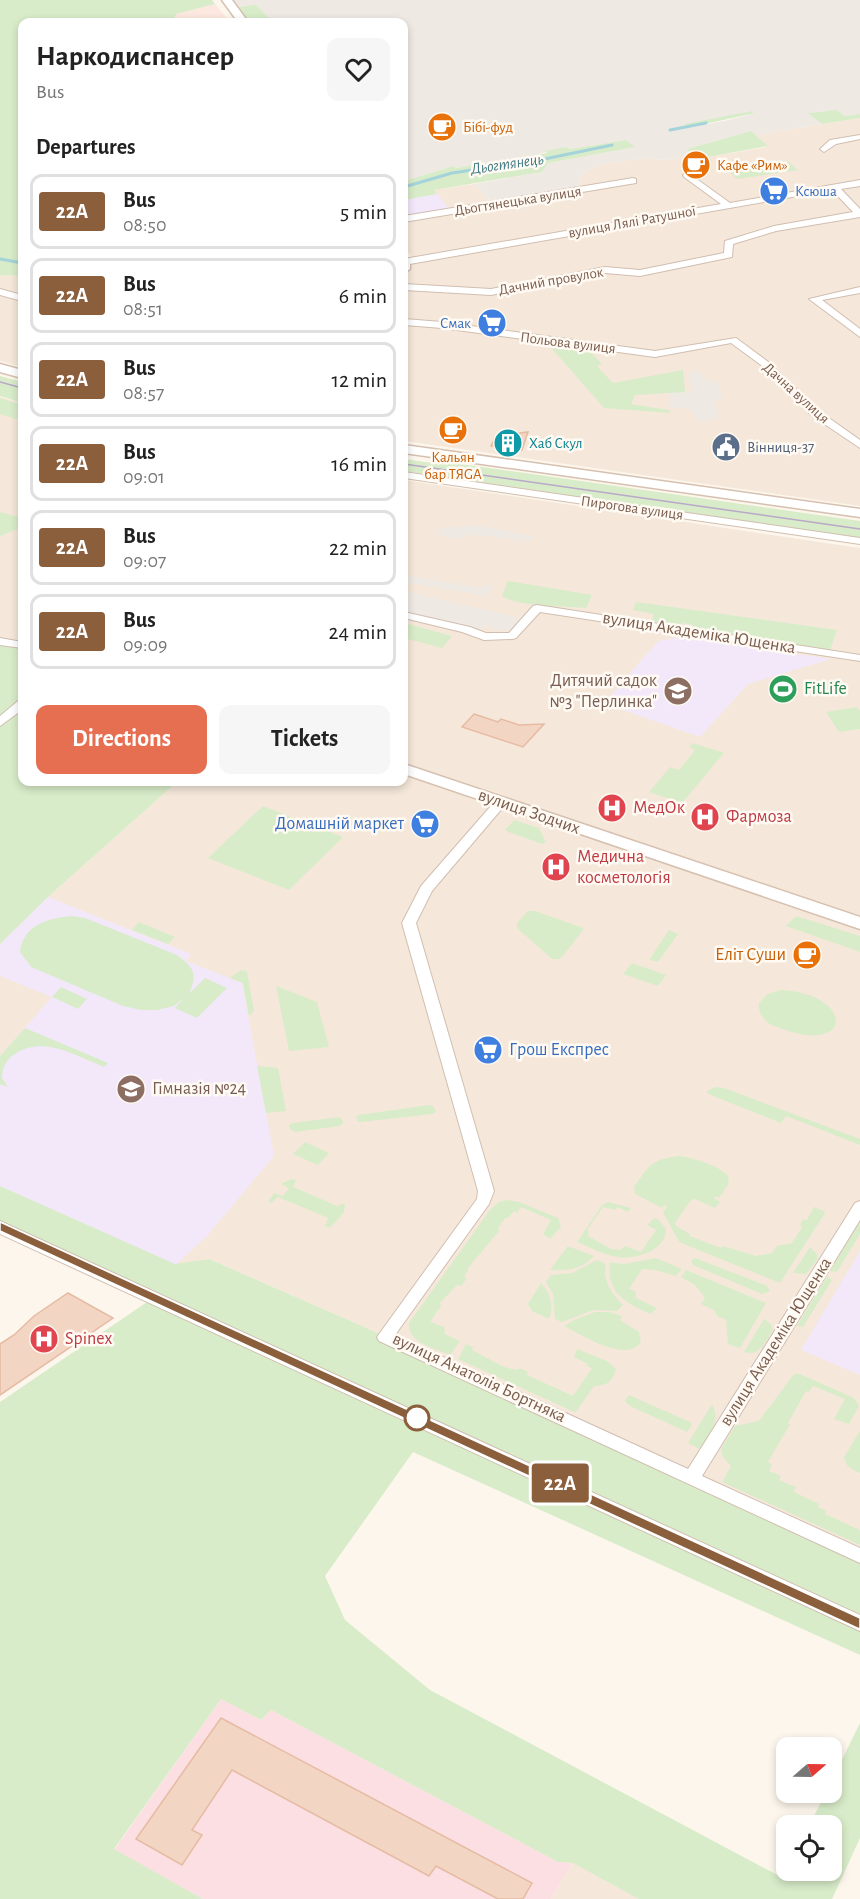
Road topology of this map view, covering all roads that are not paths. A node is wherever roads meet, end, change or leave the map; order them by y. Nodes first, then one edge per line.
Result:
1 (227, 0) edge
2 (240, 18) edge
3 (860, 137) edge
4 (824, 149) dead end
5 (687, 175) dead end
6 (633, 181) dead end
7 (860, 183) edge
8 (834, 187) junction
9 (729, 206) junction
10 (859, 213) edge
11 (408, 218) edge
12 (408, 260) edge
13 (408, 287) edge
14 (860, 290) edge
15 (0, 292) edge
16 (18, 297) edge
17 (408, 322) edge
18 (860, 334) edge
19 (733, 340) joint
20 (0, 368) edge
21 (18, 373) edge
22 (860, 445) edge
23 (408, 450) edge
24 (408, 476) edge
25 (860, 513) edge
26 (860, 541) edge
27 (408, 616) edge
28 (0, 641) edge
29 (18, 645) edge
30 (860, 658) edge
31 (18, 707) edge
32 (0, 722) edge
33 (408, 771) edge
34 (501, 802) junction
35 (860, 923) edge
36 (860, 1207) edge
37 (0, 1227) edge
38 (692, 1478) junction
39 (860, 1556) edge
40 (860, 1623) edge

1 - 2 main road
3 - 4 street
5 - 9 street
6 - 11 street, Дьогтянецька вулиця
7 - 8 street, вулиця Лялі Ратушної
8 - 9 street, вулиця Лялі Ратушної
8 - 10 street
9 - 12 street, вулиця Лялі Ратушної
10 - 13 street, Дачний провулок
14 - 18 street
15 - 16 street
17 - 19 street, Польова вулиця
19 - 22 street, Дачна вулиця
20 - 21 main road
23 - 25 main road, Пирогова вулиця
24 - 26 street, Пирогова вулиця
27 - 30 street, вулиця Академіка Ющенка
28 - 29 street
31 - 32 street
33 - 34 main road, вулиця Зодчих
34 - 35 main road, вулиця Зодчих
34 - 38 street, вулиця Анатолія Бортняка
36 - 38 street, вулиця Академіка Ющенка
37 - 40 street
38 - 39 street, вулиця Анатолія Бортняка

